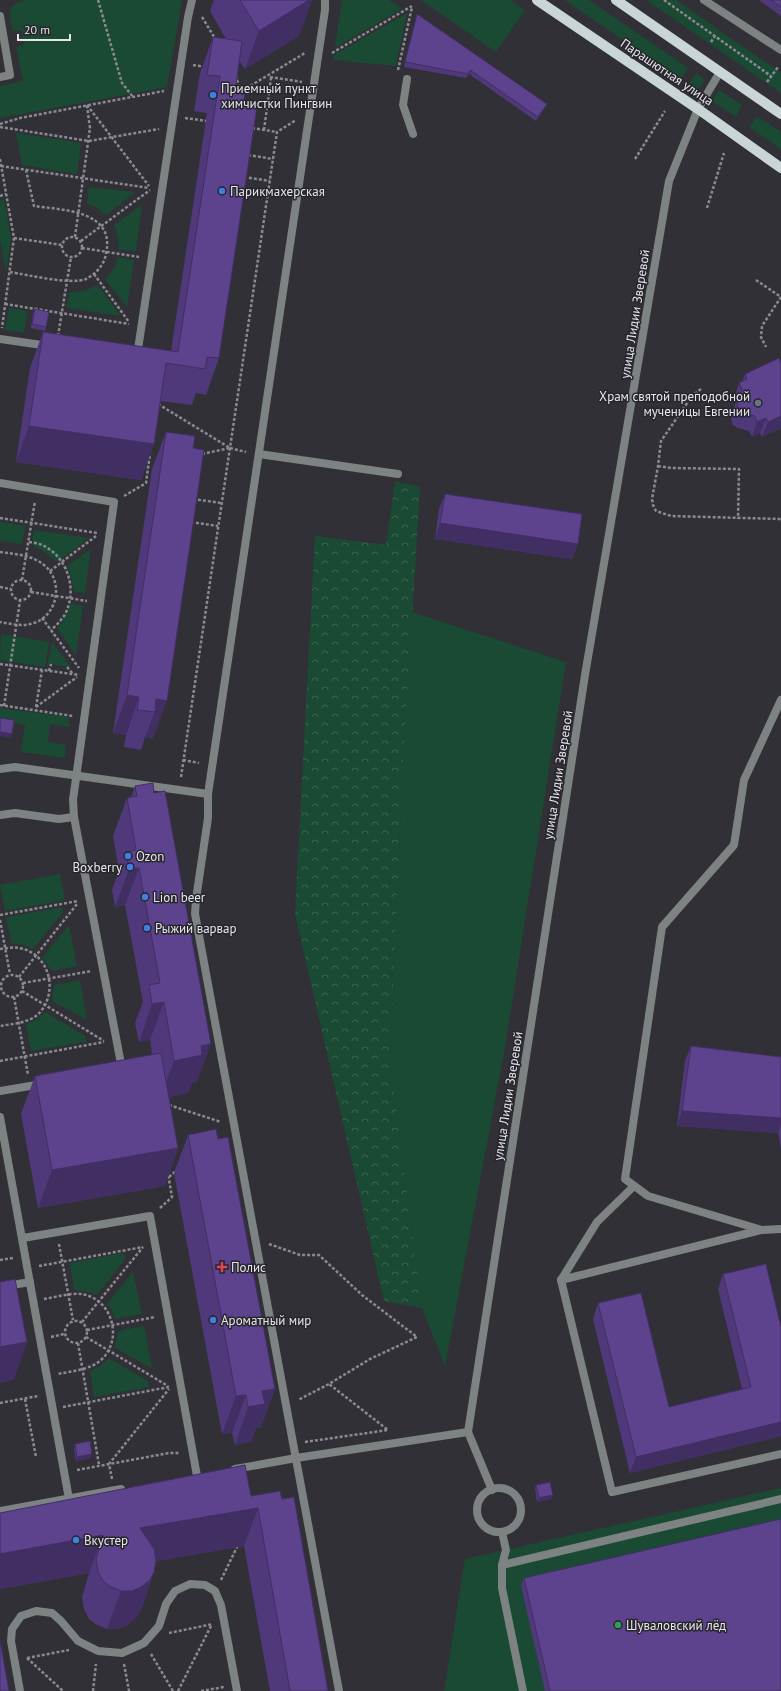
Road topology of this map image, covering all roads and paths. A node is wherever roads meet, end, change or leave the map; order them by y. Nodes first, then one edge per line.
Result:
1 (98, 0) edge
2 (325, 0) edge
3 (537, 0) edge
4 (616, 0) edge
5 (664, 0) edge
6 (704, 0) edge
7 (192, 2) edge
8 (0, 16) edge
9 (715, 36) junction
10 (711, 42) dead end
11 (333, 45) dead end
12 (219, 46) edge
13 (307, 46) dead end
14 (781, 50) edge
15 (306, 53) junction
16 (332, 53) junction
17 (305, 60) dead end
18 (331, 60) dead end
19 (181, 63) junction
20 (212, 67) edge
21 (778, 67) dead end
22 (235, 71) edge
23 (720, 72) junction
24 (303, 75) dead end
25 (772, 76) junction
26 (0, 77) edge
27 (266, 77) junction
28 (397, 77) dead end
29 (271, 78) junction
30 (406, 79) dead end
31 (302, 82) junction
32 (767, 82) dead end
33 (176, 89) junction
34 (301, 89) dead end
35 (240, 92) junction
36 (133, 97) junction
37 (239, 99) edge
38 (87, 105) junction
39 (698, 109) junction
40 (665, 111) dead end
41 (297, 114) dead end
42 (781, 114) edge
43 (172, 116) junction
44 (211, 122) edge
45 (0, 124) edge
46 (0, 127) edge
47 (170, 127) junction
48 (249, 128) edge
49 (264, 130) junction
50 (277, 132) junction
51 (413, 134) dead end
52 (112, 137) junction
53 (88, 141) junction
54 (724, 153) dead end
55 (244, 155) edge
56 (273, 159) junction
57 (635, 159) dead end
58 (0, 161) edge
59 (1, 166) junction
60 (781, 168) edge
61 (26, 170) junction
62 (241, 177) edge
63 (83, 178) junction
64 (270, 181) junction
65 (152, 189) junction
66 (6, 194) junction
67 (0, 196) edge
68 (707, 208) dead end
69 (78, 212) junction
70 (101, 226) junction
71 (75, 237) junction
72 (14, 238) junction
73 (81, 241) junction
74 (62, 245) junction
75 (82, 248) junction
76 (107, 252) junction
77 (71, 257) junction
78 (152, 258) junction
79 (10, 272) junction
80 (94, 274) junction
81 (756, 280) dead end
82 (67, 281) junction
83 (5, 304) junction
84 (62, 313) junction
85 (0, 339) edge
86 (57, 347) joint
87 (766, 347) dead end
88 (129, 357) edge
89 (701, 389) dead end
90 (160, 396) edge
91 (158, 404) junction
92 (157, 412) edge
93 (230, 448) junction
94 (151, 450) edge
95 (250, 452) dead end
96 (200, 454) edge
97 (259, 454) junction
98 (156, 463) edge
99 (148, 465) junction
100 (658, 466) junction
101 (398, 474) dead end
102 (0, 483) edge
103 (37, 488) junction
104 (114, 502) junction
105 (222, 503) junction
106 (192, 507) edge
107 (0, 518) edge
108 (781, 518) edge
109 (738, 519) junction
110 (32, 522) junction
111 (190, 522) edge
112 (218, 526) junction
113 (29, 542) junction
114 (0, 552) edge
115 (26, 556) junction
116 (62, 562) junction
117 (50, 571) junction
118 (22, 580) junction
119 (0, 587) edge
120 (11, 589) junction
121 (31, 592) junction
122 (56, 596) junction
123 (70, 598) junction
124 (20, 601) junction
125 (100, 603) junction
126 (42, 618) junction
127 (0, 622) edge
128 (16, 624) junction
129 (51, 630) junction
130 (0, 664) edge
131 (51, 664) dead end
132 (10, 666) junction
133 (67, 667) dead end
134 (42, 670) junction
135 (50, 671) junction
136 (73, 675) junction
137 (79, 676) junction
138 (89, 678) junction
139 (781, 700) edge
140 (0, 705) edge
141 (4, 706) junction
142 (36, 709) junction
143 (83, 717) junction
144 (183, 760) junction
145 (202, 764) dead end
146 (0, 769) edge
147 (75, 777) junction
148 (180, 779) dead end
149 (208, 794) junction
150 (0, 815) edge
151 (74, 817) junction
152 (0, 915) edge
153 (0, 920) edge
154 (5, 948) junction
155 (0, 949) edge
156 (36, 956) junction
157 (104, 969) junction
158 (10, 974) junction
159 (19, 976) junction
160 (50, 979) junction
161 (23, 983) junction
162 (0, 988) edge
163 (22, 991) junction
164 (14, 997) junction
165 (45, 1005) junction
166 (19, 1023) junction
167 (0, 1026) edge
168 (25, 1056) junction
169 (0, 1061) edge
170 (114, 1071) edge
171 (53, 1082) edge
172 (30, 1086) junction
173 (0, 1091) edge
174 (162, 1102) edge
175 (0, 1117) edge
176 (222, 1123) dead end
177 (181, 1166) dead end
178 (167, 1169) edge
179 (169, 1177) junction
180 (634, 1186) junction
181 (150, 1216) junction
182 (781, 1229) edge
183 (762, 1230) junction
184 (57, 1233) junction
185 (268, 1236) dead end
186 (23, 1238) junction
187 (269, 1244) junction
188 (155, 1245) junction
189 (143, 1247) junction
190 (271, 1252) dead end
191 (16, 1257) dead end
192 (0, 1260) edge
193 (62, 1261) junction
194 (28, 1268) junction
195 (561, 1280) junction
196 (30, 1282) junction
197 (0, 1287) edge
198 (68, 1295) junction
199 (34, 1301) junction
200 (99, 1302) junction
201 (168, 1315) junction
202 (73, 1320) junction
203 (82, 1322) junction
204 (112, 1325) junction
205 (87, 1330) junction
206 (86, 1337) junction
207 (78, 1343) junction
208 (108, 1351) junction
209 (82, 1369) junction
210 (47, 1375) junction
211 (329, 1384) junction
212 (180, 1386) junction
213 (170, 1387) junction
214 (297, 1392) dead end
215 (51, 1394) junction
216 (25, 1399) junction
217 (298, 1400) junction
218 (88, 1402) junction
219 (0, 1403) edge
220 (300, 1407) dead end
221 (53, 1408) junction
222 (468, 1432) junction
223 (305, 1434) dead end
224 (193, 1454) junction
225 (781, 1454) edge
226 (36, 1457) dead end
227 (296, 1458) junction
228 (109, 1464) junction
229 (99, 1465) junction
230 (228, 1470) edge
231 (64, 1472) junction
232 (197, 1476) edge
233 (129, 1488) edge
234 (114, 1490) junction
235 (492, 1490) junction
236 (69, 1499) junction
237 (781, 1499) edge
238 (0, 1511) edge
239 (502, 1532) junction
240 (239, 1541) edge
241 (502, 1565) junction
242 (215, 1592) junction
243 (224, 1622) junction
244 (212, 1624) junction
245 (159, 1626) junction
246 (78, 1641) junction
247 (144, 1643) junction
248 (98, 1652) junction
249 (122, 1653) junction
250 (27, 1658) junction
251 (15, 1660) junction
252 (236, 1688) edge
253 (20, 1691) edge
254 (63, 1691) edge
255 (93, 1691) edge
256 (129, 1691) edge
257 (173, 1691) edge
258 (178, 1691) edge
259 (201, 1691) edge
260 (339, 1691) edge
261 (523, 1691) edge

1 - 36 path
2 - 97 street
3 - 39 main road, Парашютная улица
4 - 23 main road
5 - 9 path
6 - 14 street
7 - 12 path
7 - 19 street
8 - 26 street
9 - 10 path
9 - 25 path
11 - 16 path
13 - 15 path
15 - 17 path
15 - 27 path
16 - 18 path
16 - 28 path
19 - 20 path
19 - 33 street
21 - 25 path
22 - 35 path
23 - 39 street, улица Лидии Зверевой
23 - 42 main road
24 - 31 path
25 - 32 path
27 - 29 path
27 - 35 path
29 - 31 path
29 - 49 path
30 - 51 street
31 - 34 path
33 - 36 path
33 - 43 street
35 - 37 path
36 - 38 path
38 - 45 path
38 - 52 path
38 - 53 path
39 - 60 main road, Парашютная улица
39 - 222 street, улица Лидии Зверевой
40 - 57 path
41 - 50 path
43 - 44 path
43 - 47 street
46 - 53 path
47 - 52 path
47 - 78 street
48 - 49 path
49 - 50 path
50 - 56 path
52 - 53 path
52 - 65 path
53 - 63 path
54 - 68 path
55 - 56 path
56 - 64 path
58 - 59 path
59 - 61 path
59 - 66 path
61 - 63 path
61 - 69 path
62 - 64 path
63 - 65 path
63 - 69 path
64 - 93 path
65 - 70 path
66 - 67 path
66 - 72 path
69 - 70 path
69 - 71 path
70 - 73 path
70 - 76 path
71 - 73 path
71 - 74 path
72 - 74 path
72 - 79 path
73 - 75 path
74 - 77 path
75 - 76 path
75 - 77 path
76 - 78 path
76 - 80 path
77 - 82 path
78 - 88 street
79 - 82 path
79 - 83 path
80 - 82 path
80 - 84 path
81 - 87 path
82 - 84 path
83 - 84 path
83 - 85 path
84 - 86 path
85 - 86 street
89 - 100 path
90 - 91 path
91 - 92 path
91 - 93 path
93 - 95 path
93 - 96 path
93 - 105 path
94 - 99 path
97 - 101 street
97 - 149 street
98 - 99 path
99 - 104 path
100 - 109 path
100 - 109 path
102 - 103 street
103 - 104 street
103 - 110 path
104 - 125 street
105 - 106 path
105 - 112 path
107 - 110 path
108 - 109 path
110 - 113 path
110 - 116 path
111 - 112 path
112 - 144 path
113 - 115 path
113 - 116 path
114 - 115 path
115 - 117 path
115 - 118 path
116 - 117 path
116 - 123 path
117 - 122 path
118 - 120 path
118 - 121 path
119 - 120 path
120 - 124 path
121 - 122 path
121 - 124 path
122 - 123 path
122 - 126 path
123 - 125 path
123 - 129 path
124 - 128 path
125 - 138 street
126 - 128 path
126 - 129 path
127 - 128 path
128 - 132 path
129 - 137 path
130 - 132 path
131 - 135 path
132 - 134 path
132 - 141 path
133 - 136 path
134 - 135 path
134 - 142 path
135 - 136 path
136 - 137 path
137 - 138 path
137 - 142 path
138 - 143 street
139 - 180 street
140 - 141 path
141 - 142 path
142 - 143 path
143 - 147 street
144 - 145 path
144 - 148 path
146 - 147 street
147 - 149 street
147 - 151 street
149 - 227 street
150 - 151 street
151 - 157 street
152 - 156 path
153 - 154 path
154 - 155 path
154 - 156 path
154 - 158 path
156 - 159 path
156 - 160 path
157 - 160 path
157 - 170 street
158 - 159 path
158 - 162 path
159 - 161 path
160 - 161 path
160 - 165 path
161 - 163 path
162 - 164 path
163 - 164 path
163 - 165 path
164 - 166 path
165 - 166 path
165 - 168 path
166 - 167 path
166 - 168 path
168 - 169 path
168 - 172 path
171 - 172 street
172 - 173 street
174 - 176 path
175 - 186 street
177 - 179 path
178 - 179 path
179 - 181 path
180 - 183 street
180 - 195 street
181 - 184 street
181 - 188 street
182 - 183 street
183 - 195 street
184 - 186 street
184 - 193 path
185 - 187 path
186 - 194 street
187 - 190 path
187 - 211 path
188 - 189 path
188 - 201 street
189 - 193 path
189 - 200 path
191 - 192 path
193 - 194 path
193 - 198 path
194 - 196 street
195 - 225 street
196 - 197 street
196 - 199 street
198 - 199 path
198 - 200 path
198 - 202 path
199 - 210 street
200 - 203 path
200 - 204 path
201 - 204 path
201 - 212 street
202 - 203 path
202 - 207 path
203 - 205 path
204 - 205 path
204 - 208 path
205 - 206 path
206 - 207 path
206 - 208 path
207 - 209 path
208 - 209 path
208 - 213 path
209 - 210 path
209 - 218 path
210 - 215 street
211 - 217 path
211 - 223 path
212 - 213 path
212 - 224 street
213 - 218 path
213 - 228 path
214 - 217 path
215 - 216 path
215 - 221 street
216 - 219 path
216 - 226 path
217 - 220 path
218 - 221 path
218 - 229 path
221 - 231 street
222 - 227 street
222 - 235 street
224 - 228 path
224 - 232 street
227 - 230 street
227 - 260 street
228 - 229 path
228 - 234 path
229 - 231 path
231 - 236 street
233 - 234 street
234 - 236 street
235 - 239 street
235 - 239 street
236 - 238 street
237 - 241 street
239 - 241 street
240 - 242 path
241 - 261 street
242 - 243 street
242 - 245 street
243 - 244 path
243 - 252 street
244 - 245 path
244 - 258 path
245 - 247 street
246 - 248 street
246 - 250 path
246 - 251 street
247 - 249 street
247 - 257 path
248 - 249 street
248 - 255 path
249 - 256 path
250 - 251 path
250 - 254 path
251 - 253 street
252 - 259 path

